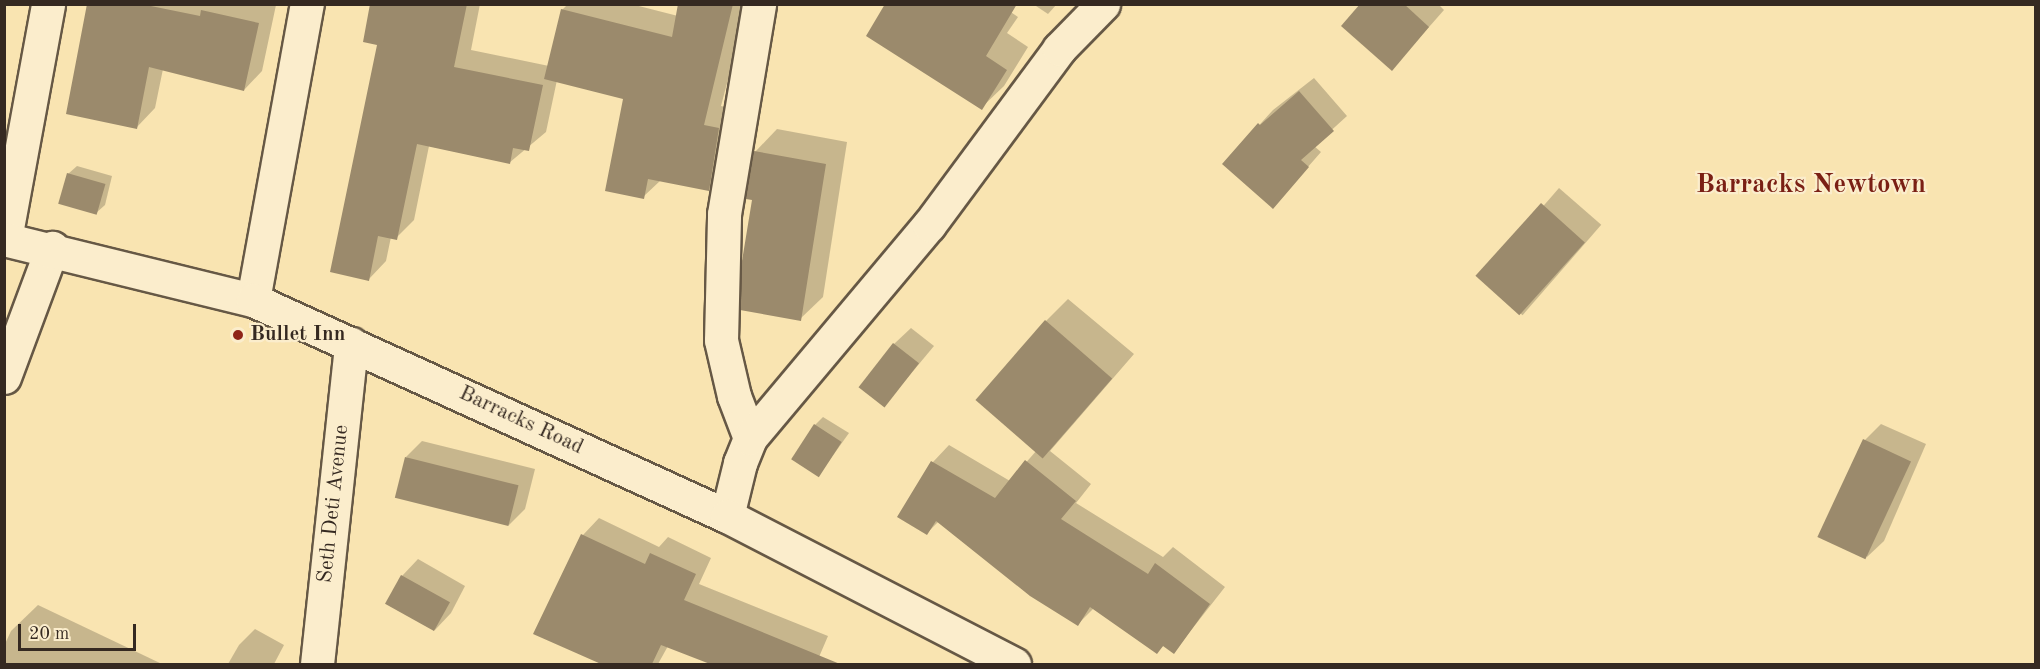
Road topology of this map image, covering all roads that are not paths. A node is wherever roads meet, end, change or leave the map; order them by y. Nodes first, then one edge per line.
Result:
1 (48, 4) edge
2 (307, 4) edge
3 (759, 4) edge
4 (1104, 4) edge
5 (5, 239) edge
6 (52, 248) junction
7 (254, 300) junction
8 (351, 344) junction
9 (4, 376) edge
10 (750, 438) junction
11 (727, 516) junction
12 (317, 664) edge
13 (1014, 664) edge

1 - 5 street
2 - 7 street
3 - 10 street
4 - 10 street
5 - 6 street, Barracks Road
6 - 7 street, Barracks Road
6 - 9 street
7 - 8 street, Barracks Road
8 - 11 street, Barracks Road
8 - 12 street, Seth Deti Avenue
10 - 11 street
11 - 13 street, Barracks Road

